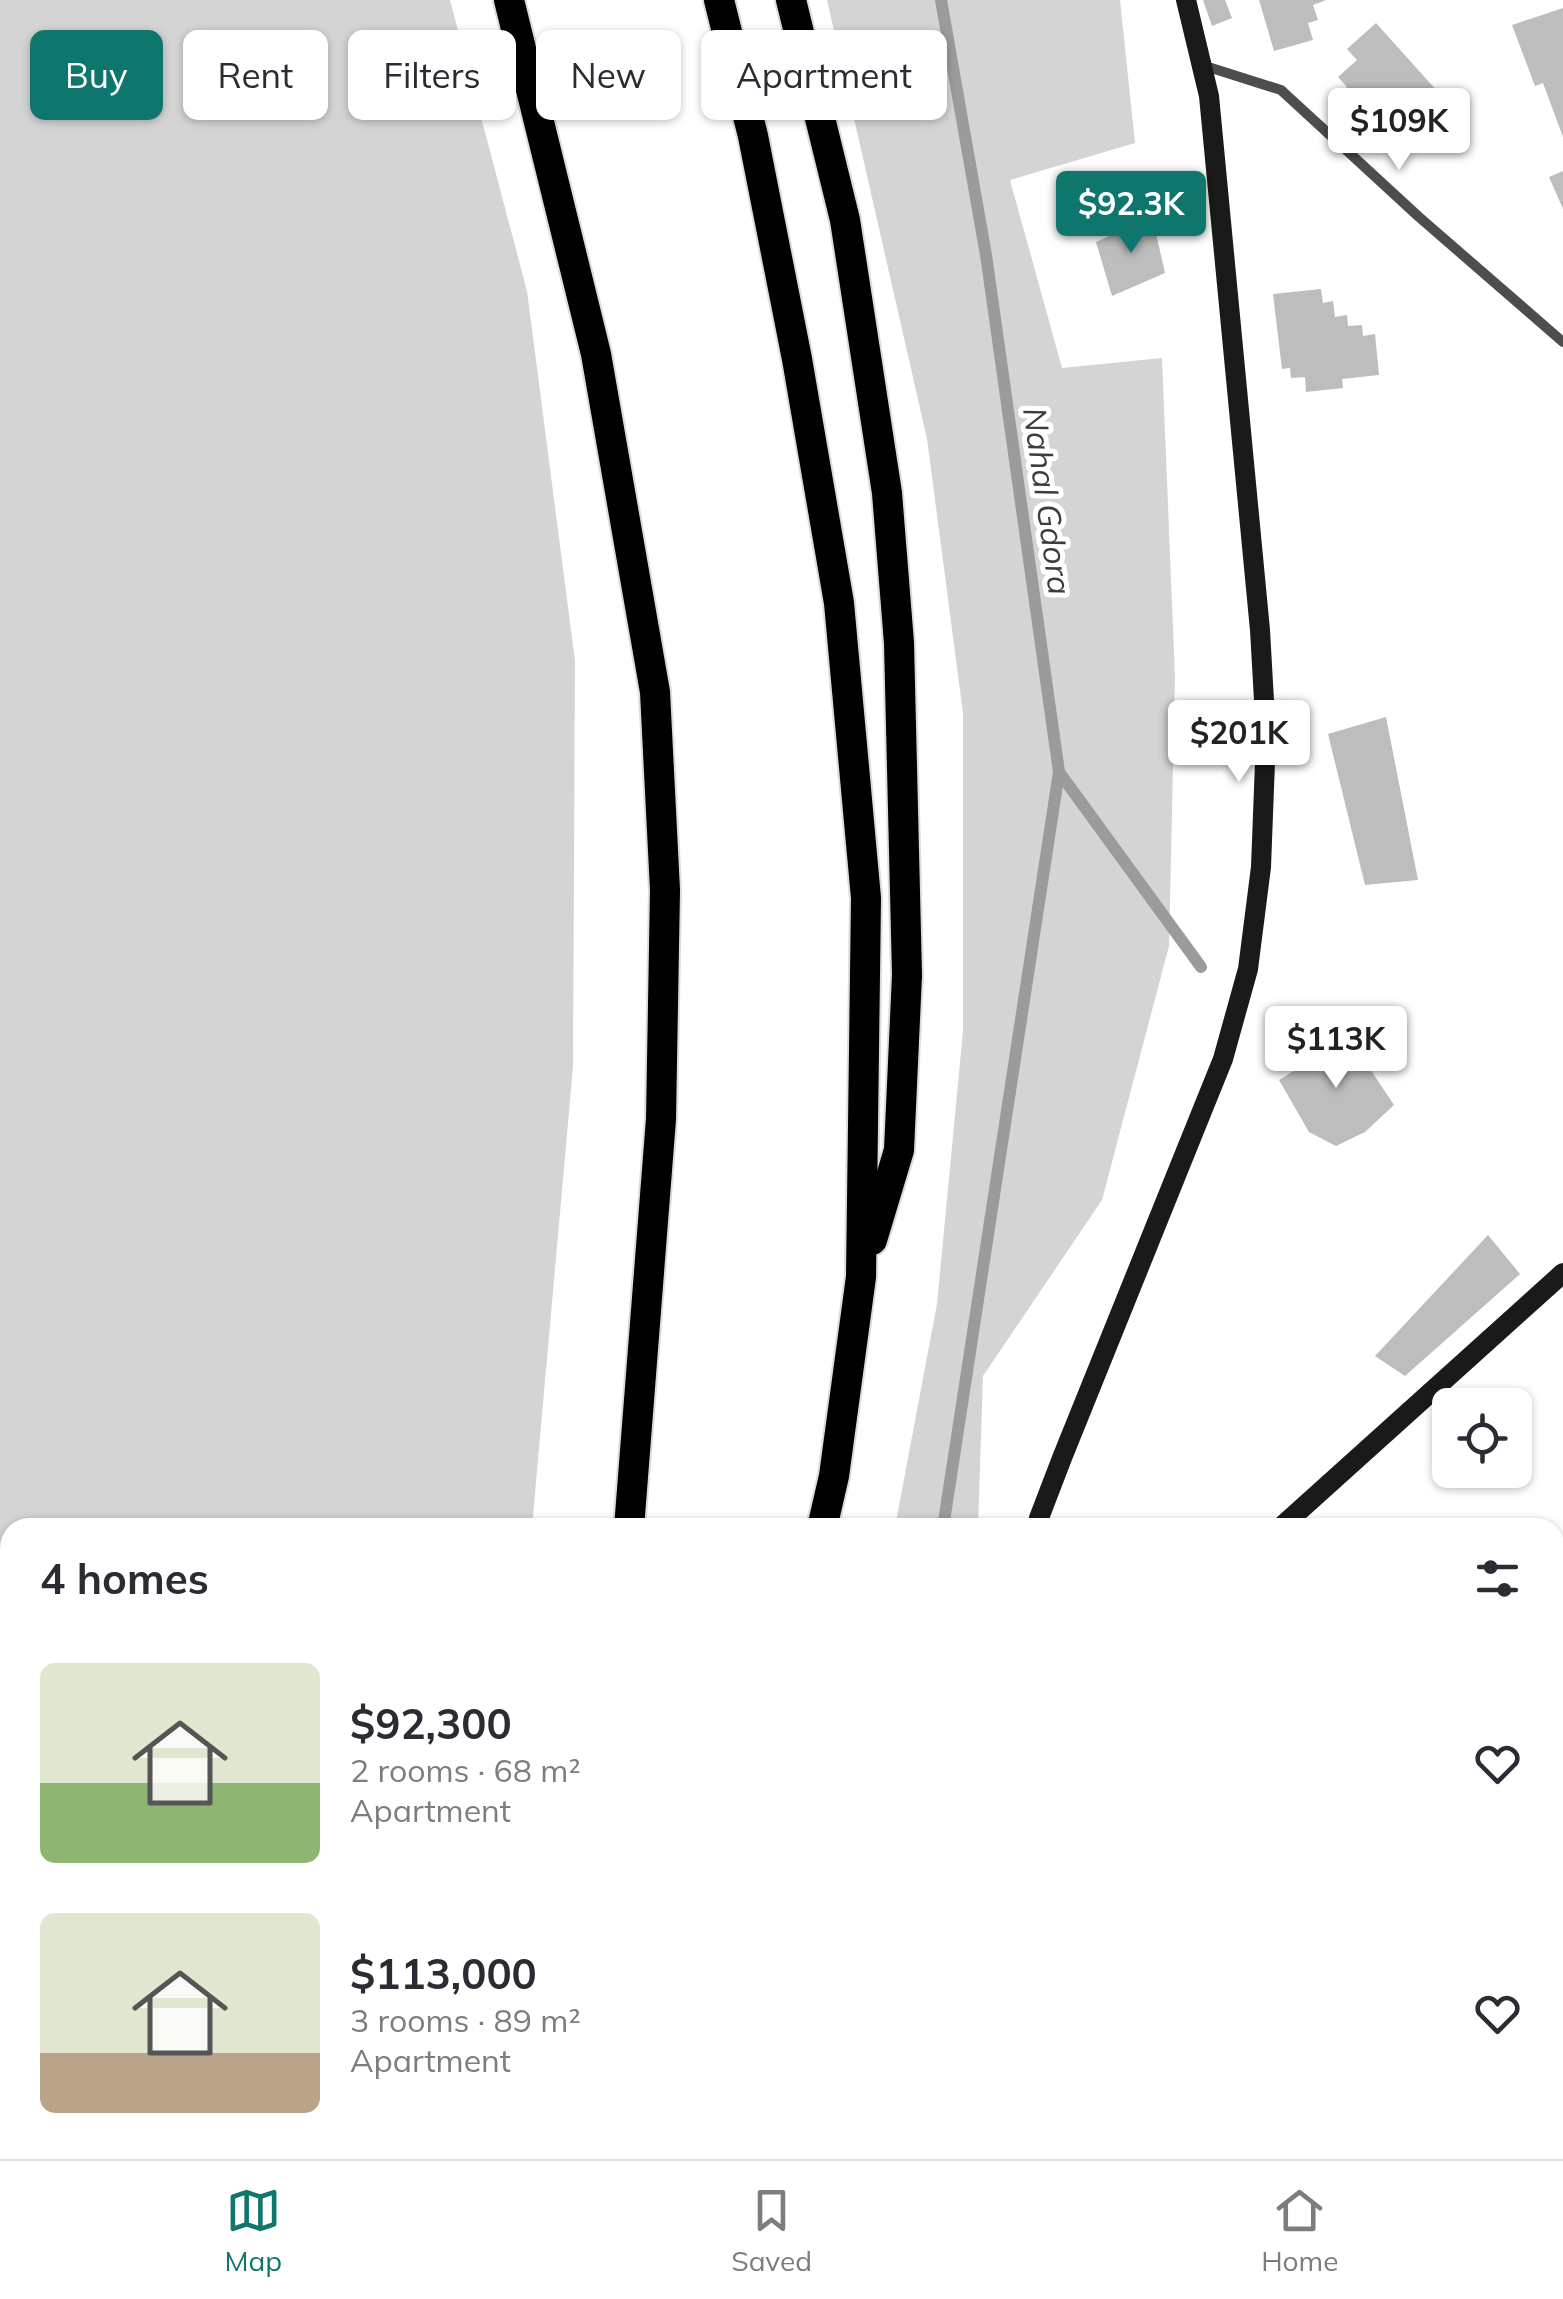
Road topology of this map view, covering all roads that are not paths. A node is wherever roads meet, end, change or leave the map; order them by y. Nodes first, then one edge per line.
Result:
1 (509, 0) edge
2 (719, 0) edge
3 (792, 0) edge
4 (1186, 0) edge
5 (1202, 65) junction
6 (1563, 342) edge
7 (1563, 1273) edge
8 (862, 1276) junction
9 (630, 1518) edge
10 (824, 1518) edge
11 (1039, 1518) edge
12 (1291, 1518) edge

1 - 9 highway
2 - 8 highway
3 - 8 highway
4 - 5 street
5 - 6 street
5 - 11 street
7 - 12 street
8 - 10 highway

